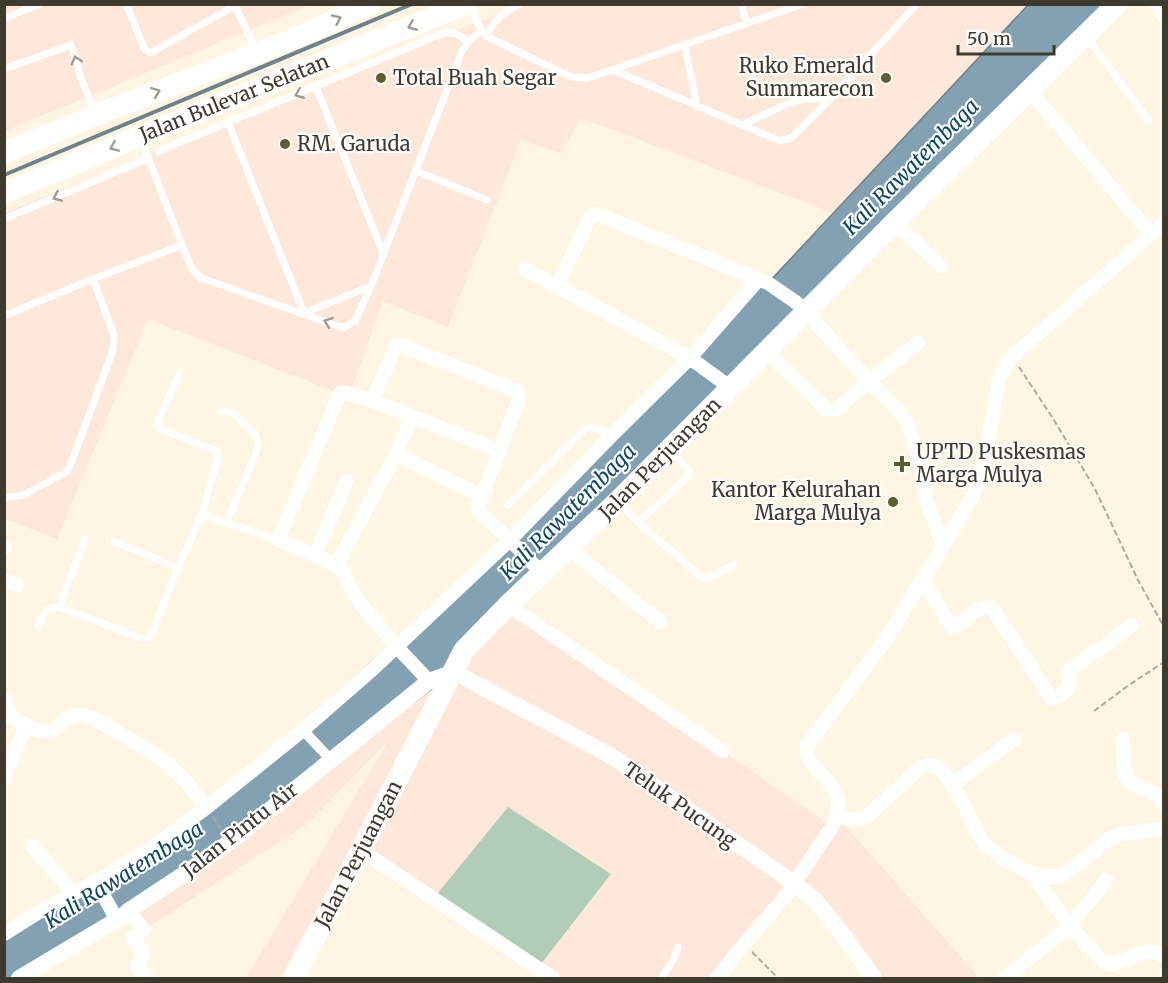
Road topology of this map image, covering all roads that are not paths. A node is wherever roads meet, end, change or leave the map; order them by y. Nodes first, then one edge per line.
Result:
1 (126, 4) edge
2 (370, 4) edge
3 (466, 4) edge
4 (472, 4) edge
5 (520, 4) edge
6 (741, 4) edge
7 (803, 4) edge
8 (904, 4) edge
9 (917, 4) edge
10 (1116, 4) edge
11 (1156, 4) edge
12 (36, 5) edge
13 (236, 5) edge
14 (908, 15) junction
15 (1164, 17) edge
16 (4, 19) edge
17 (747, 23) junction
18 (484, 33) junction
19 (1085, 35) junction
20 (469, 41) junction
21 (685, 46) junction
22 (258, 52) junction
23 (4, 69) edge
24 (613, 70) junction
25 (316, 87) junction
26 (1029, 90) junction
27 (830, 99) junction
28 (698, 107) junction
29 (96, 115) junction
30 (1148, 120) dead end
31 (228, 122) junction
32 (742, 125) junction
33 (140, 136) junction
34 (159, 151) dead end
35 (4, 153) edge
36 (149, 158) junction
37 (416, 171) junction
38 (4, 194) edge
39 (487, 200) dead end
40 (4, 219) edge
41 (894, 222) junction
42 (1164, 223) edge
43 (1151, 234) junction
44 (182, 245) junction
45 (384, 255) junction
46 (941, 266) dead end
47 (525, 269) dead end
48 (93, 279) junction
49 (764, 281) junction
50 (371, 286) junction
51 (557, 286) junction
52 (801, 307) junction
53 (304, 313) junction
54 (4, 316) edge
55 (918, 343) dead end
56 (766, 351) junction
57 (694, 361) junction
58 (180, 373) dead end
59 (869, 381) junction
60 (726, 384) junction
61 (372, 401) junction
62 (221, 411) dead end
63 (412, 416) junction
64 (612, 435) junction
65 (500, 450) junction
66 (670, 450) junction
67 (396, 454) junction
68 (347, 480) dead end
69 (482, 496) junction
70 (4, 498) edge
71 (618, 502) junction
72 (508, 505) dead end
73 (202, 514) junction
74 (638, 522) junction
75 (226, 523) junction
76 (85, 539) dead end
77 (278, 540) junction
78 (114, 541) dead end
79 (512, 542) junction
80 (944, 546) junction
81 (569, 549) junction
82 (315, 555) junction
83 (336, 565) junction
84 (734, 565) dead end
85 (178, 568) junction
86 (539, 569) junction
87 (923, 580) junction
88 (508, 606) junction
89 (59, 607) junction
90 (660, 621) dead end
91 (1132, 625) dead end
92 (38, 627) dead end
93 (396, 646) junction
94 (454, 672) junction
95 (429, 681) junction
96 (4, 699) edge
97 (26, 725) junction
98 (305, 732) junction
99 (1123, 738) dead end
100 (1014, 739) dead end
101 (723, 751) dead end
102 (327, 756) junction
103 (8, 760) edge
104 (4, 778) edge
105 (952, 785) junction
106 (1164, 803) edge
107 (207, 809) junction
108 (837, 816) junction
109 (1164, 828) edge
110 (32, 845) dead end
111 (360, 852) junction
112 (1032, 874) junction
113 (1106, 880) dead end
114 (97, 884) junction
115 (795, 884) junction
116 (73, 894) junction
117 (118, 912) junction
118 (1070, 926) junction
119 (4, 934) edge
120 (678, 947) dead end
121 (1164, 956) edge
122 (19, 978) edge
123 (147, 978) edge
124 (293, 978) edge
125 (553, 978) edge
126 (661, 978) edge
127 (717, 978) edge
128 (874, 978) edge
129 (1005, 978) edge

1 - 13 lane
22 -> 2 main road, Jalan Bulevar Selatan
3 -> 33 main road, Jalan Bulevar Selatan
4 - 18 lane
5 - 18 lane
6 - 17 lane
7 - 17 lane
8 - 14 lane
9 - 14 lane
10 - 19 main road, Jalan Perjuangan
11 - 15 street
12 - 16 lane
13 - 22 lane
14 - 27 lane
17 - 21 lane
18 - 20 lane
18 - 24 lane
19 - 26 main road, Jalan Perjuangan
19 - 30 lane
20 - 25 lane
20 - 37 lane
21 - 24 lane
21 - 28 lane
29 -> 22 main road, Jalan Bulevar Selatan
29 -> 23 lane
24 - 28 lane
25 -> 31 lane
25 - 45 lane
26 - 41 main road, Jalan Perjuangan
26 - 43 street
27 - 32 lane
27 - 32 lane
28 - 32 lane
29 - 35 main road, Jalan Bulevar Selatan
31 - 34 lane
31 - 53 lane
33 - 36 lane
33 -> 38 main road, Jalan Bulevar Selatan
36 -> 40 lane
36 - 44 lane
37 - 39 lane
37 - 45 lane
41 - 46 street
41 - 52 main road, Jalan Perjuangan
42 - 43 street
43 - 80 street
44 - 48 lane
44 - 53 lane
45 - 50 lane
47 - 51 street
48 - 54 lane
48 - 70 lane
49 - 51 street
49 - 52 street
49 - 57 street
50 - 53 lane
50 -> 53 lane
51 - 57 street
52 - 56 main road, Jalan Perjuangan
52 - 59 street
55 - 59 street
56 - 59 street
56 - 60 main road, Jalan Perjuangan
57 - 60 street
57 - 64 street
58 - 73 lane
59 - 80 street
60 - 66 main road, Jalan Perjuangan
61 - 63 street
61 - 65 street
61 - 77 street
62 - 75 lane
63 - 65 street
63 - 67 street
64 - 72 lane
64 - 79 street
65 - 69 street
66 - 71 main road, Jalan Perjuangan
66 - 74 lane
67 - 69 street
67 - 83 street
68 - 82 street
69 - 79 street
71 - 74 lane
71 - 81 main road, Jalan Perjuangan
73 - 75 lane
73 - 85 lane
74 - 84 lane
75 - 77 lane
76 - 89 lane
77 - 82 street
78 - 85 lane
79 - 86 street
79 - 93 street
80 - 87 street
81 - 86 main road, Jalan Perjuangan
81 - 90 street
82 - 83 street
83 - 93 street
85 - 89 lane
86 - 88 main road, Jalan Perjuangan
87 - 91 street
87 - 108 street
88 - 94 main road, Jalan Perjuangan
88 - 101 street
89 - 92 lane
93 - 95 street
93 - 98 street
94 - 95 street, Jalan Pintu Air
94 - 111 main road, Jalan Perjuangan
94 - 115 street, Teluk Pucung
95 - 102 street, Jalan Pintu Air
96 - 97 street
97 - 103 street
97 - 107 street
98 - 102 street
98 - 107 street
99 - 106 street
100 - 105 street
102 - 117 street, Jalan Pintu Air
103 - 104 street
105 - 108 street
105 - 112 street
107 - 114 street
108 - 115 street
109 - 112 street
110 - 116 street
111 - 124 main road, Jalan Perjuangan
111 - 125 street
112 - 118 street
113 - 118 street
114 - 116 street
114 - 117 street
115 - 127 street
115 - 128 street, Teluk Pucung
116 - 119 street
117 - 122 street, Jalan Pintu Air
117 - 123 street
118 - 121 street
118 - 129 street
120 - 126 lane

